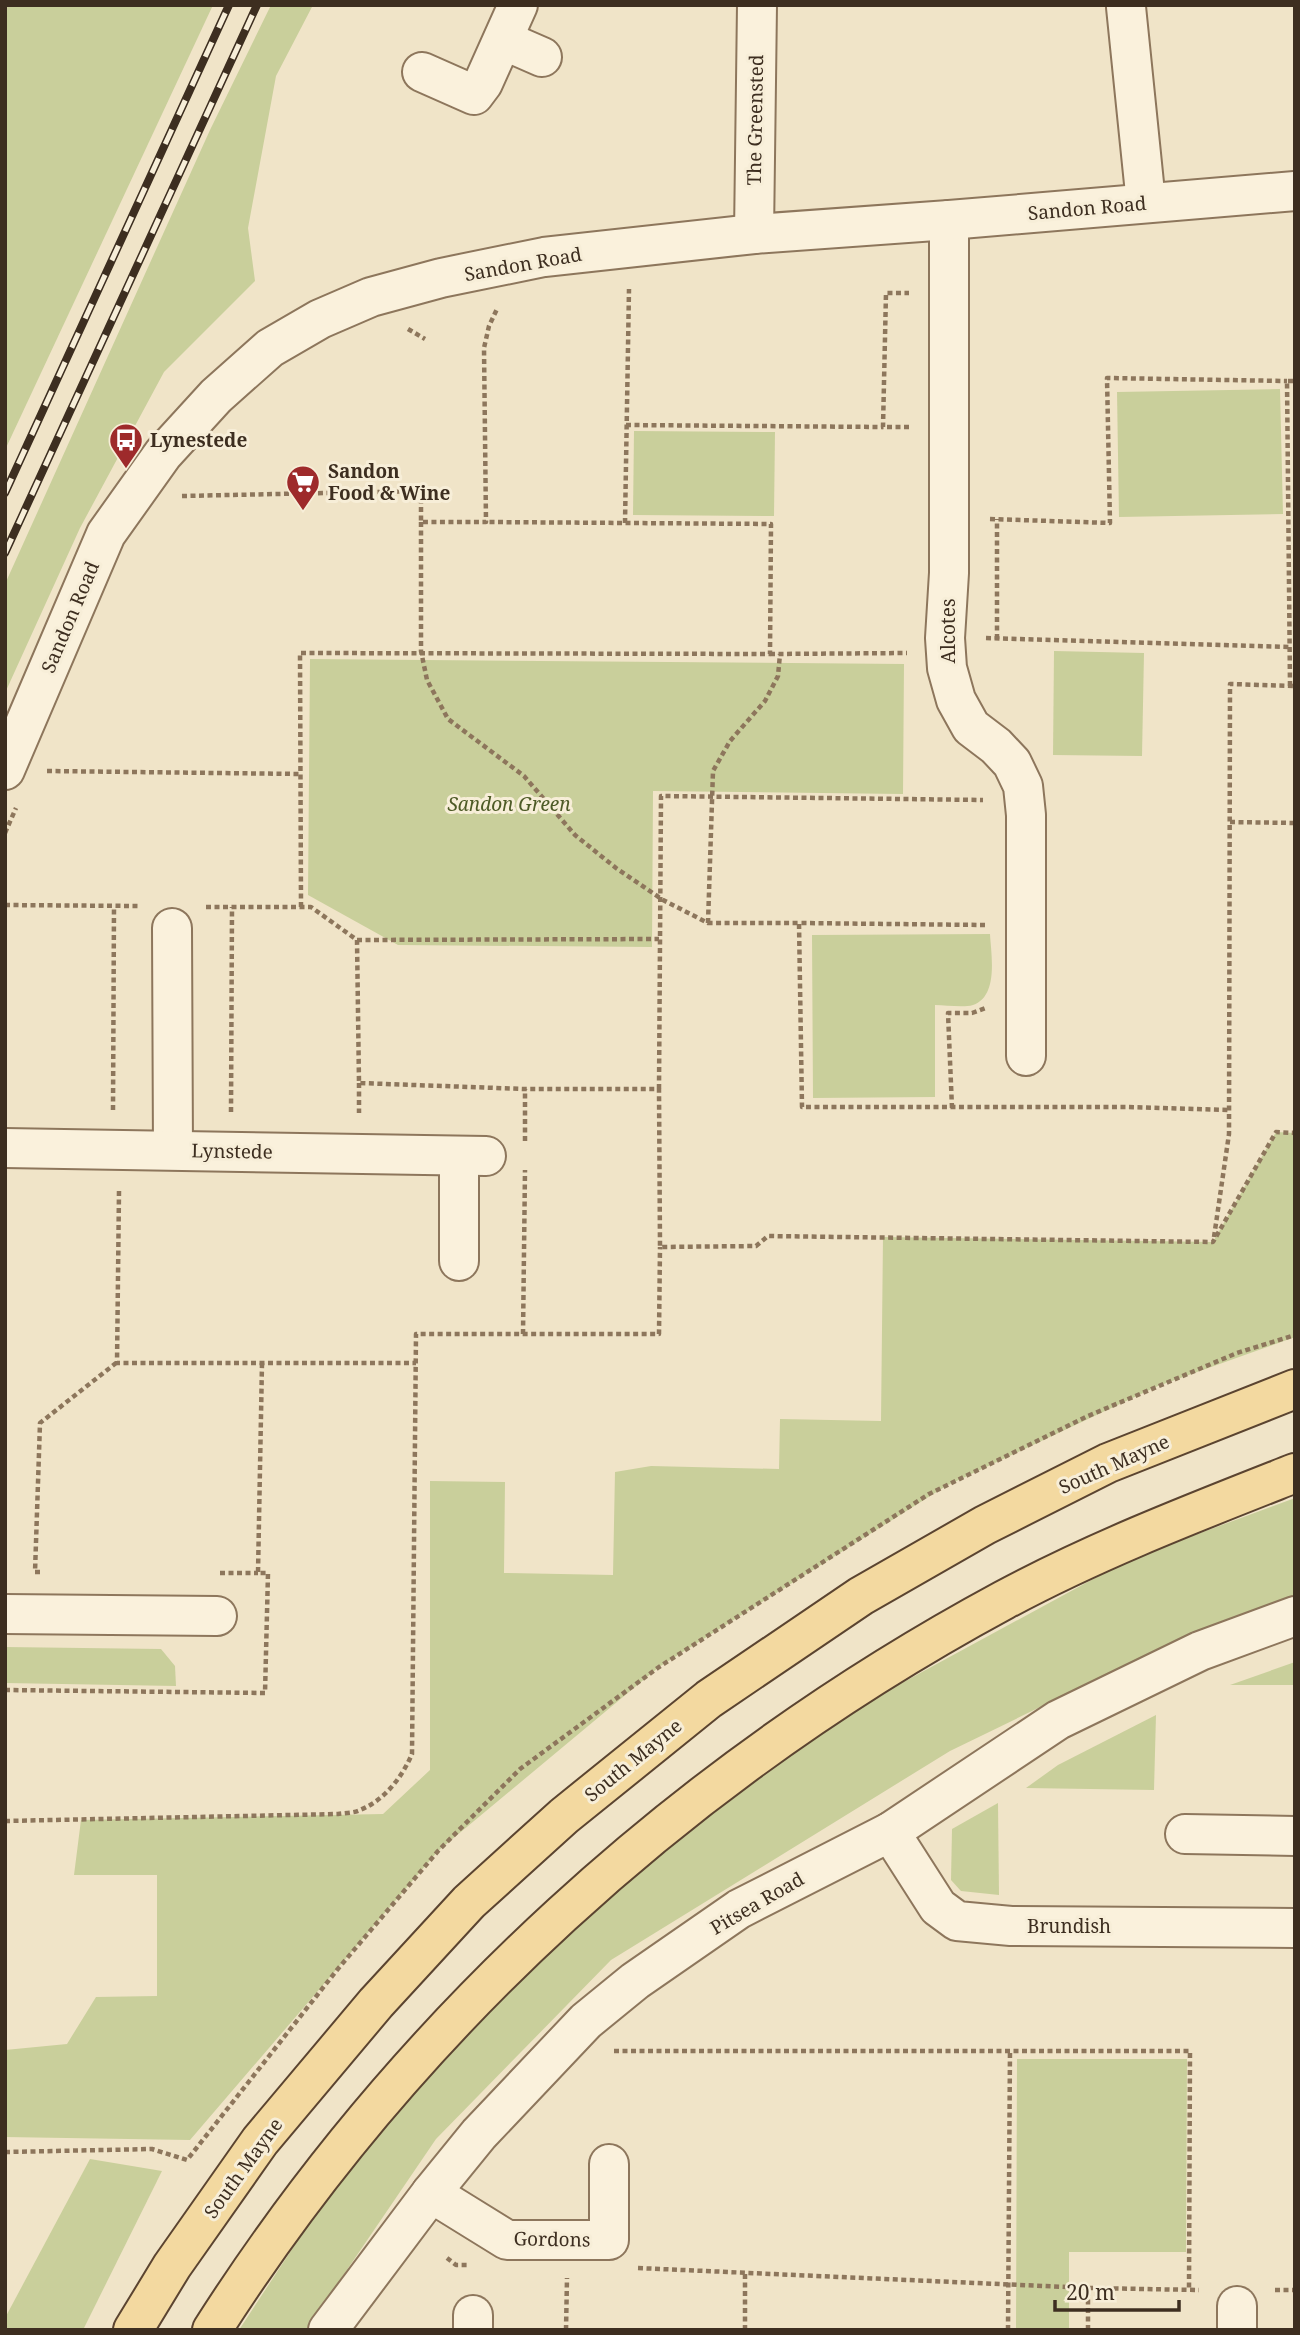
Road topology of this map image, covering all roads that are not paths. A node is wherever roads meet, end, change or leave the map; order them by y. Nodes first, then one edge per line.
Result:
1 (517, 5) edge
2 (757, 5) edge
3 (1126, 7) dead end
4 (503, 40) junction
5 (542, 57) dead end
6 (422, 72) dead end
7 (1295, 191) edge
8 (1146, 203) junction
9 (949, 220) junction
10 (754, 234) junction
11 (13, 783) edge
12 (182, 918) road end
13 (1026, 1056) dead end
14 (5, 1149) edge
15 (173, 1150) junction
16 (459, 1261) dead end
17 (1295, 1389) edge
18 (1295, 1473) edge
19 (5, 1614) edge
20 (217, 1616) dead end
21 (1295, 1616) edge
22 (890, 1832) junction
23 (1185, 1834) dead end
24 (1295, 1836) edge
25 (1295, 1928) edge
26 (609, 2164) dead end
27 (431, 2193) junction
28 (133, 2330) edge
29 (212, 2330) edge
30 (328, 2330) edge

1 - 4 street
2 - 10 street, The Greensted
3 - 8 street
4 - 5 street
4 - 6 street
7 - 8 street, Sandon Road
8 - 9 street, Sandon Road
9 - 10 street, Sandon Road
9 - 13 street, Alcotes
10 - 11 street, Sandon Road
12 - 15 street
14 - 15 street, Lynstede
15 - 16 street, Lynstede
17 - 28 main road, South Mayne
18 - 29 main road
19 - 20 street
21 - 22 street, Pitsea Road
22 - 25 street, Brundish
22 - 27 street, Pitsea Road
23 - 24 street
26 - 27 street, Gordons
27 - 30 street, Pitsea Road

